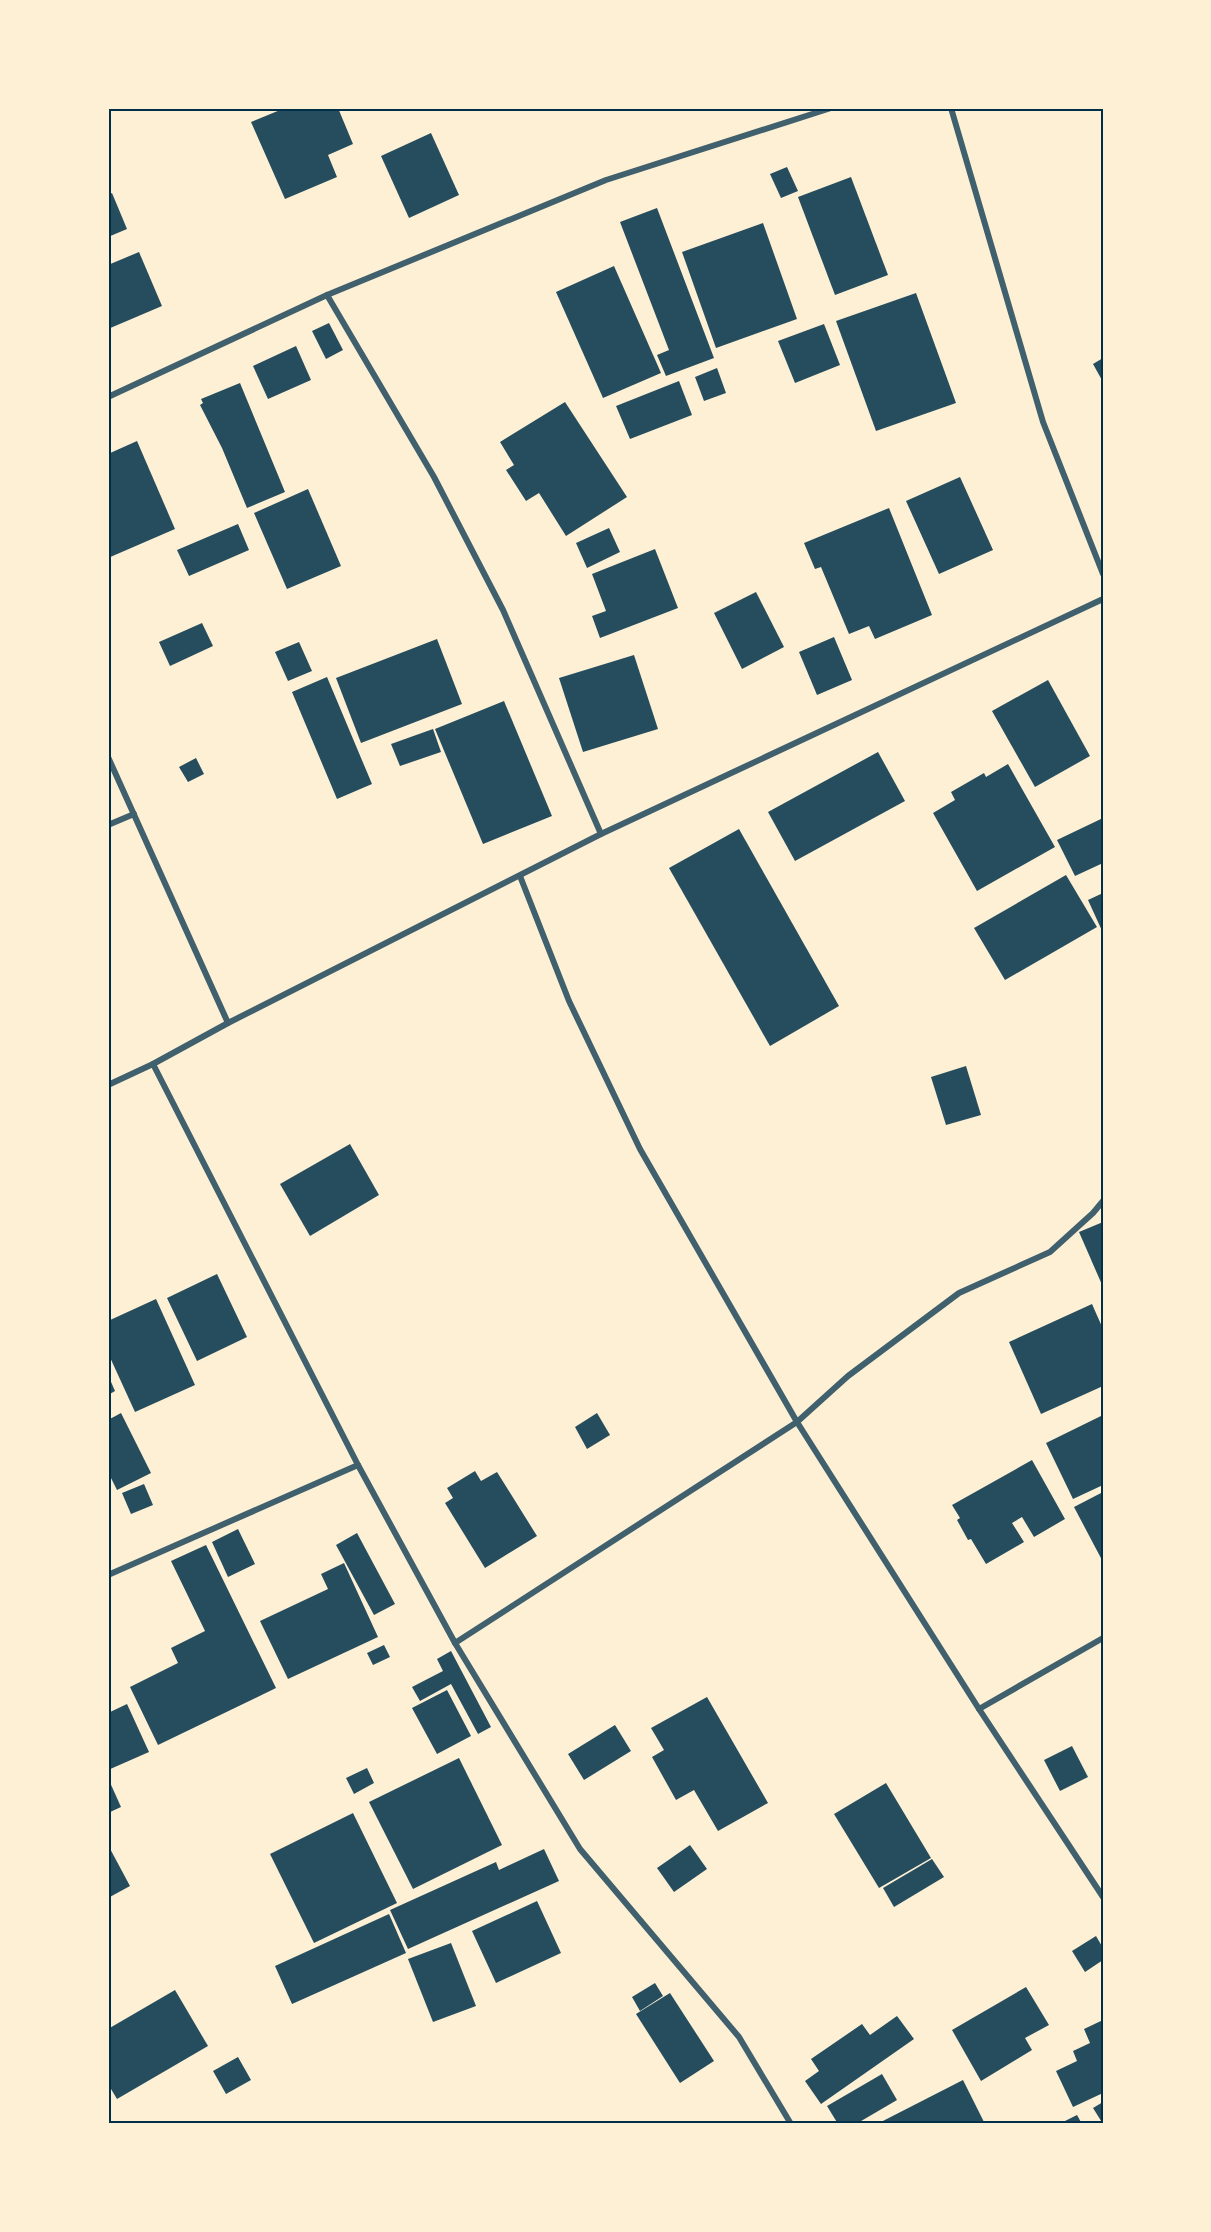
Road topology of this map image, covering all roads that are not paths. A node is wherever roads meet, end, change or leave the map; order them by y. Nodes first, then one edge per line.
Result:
1 (831, 108) edge
2 (951, 108) edge
3 (327, 295) junction
4 (108, 397) edge
5 (1103, 574) edge
6 (1103, 599) edge
7 (108, 757) edge
8 (134, 814) junction
9 (108, 825) edge
10 (601, 834) junction
11 (519, 876) junction
12 (228, 1023) junction
13 (153, 1064) junction
14 (108, 1085) edge
15 (1103, 1201) edge
16 (797, 1422) junction
17 (358, 1465) junction
18 (108, 1575) edge
19 (1103, 1638) edge
20 (455, 1643) junction
21 (979, 1709) junction
22 (1103, 1897) edge
23 (791, 2124) edge

1 - 3 street
2 - 5 street
3 - 4 street
3 - 10 street
6 - 10 street
7 - 8 street
8 - 9 street
8 - 12 street
10 - 11 street
11 - 12 street
11 - 16 street
12 - 13 street
13 - 14 street
13 - 17 street
15 - 16 street
16 - 20 street
16 - 21 street
17 - 18 street
17 - 20 street
19 - 21 street
20 - 23 street
21 - 22 street

